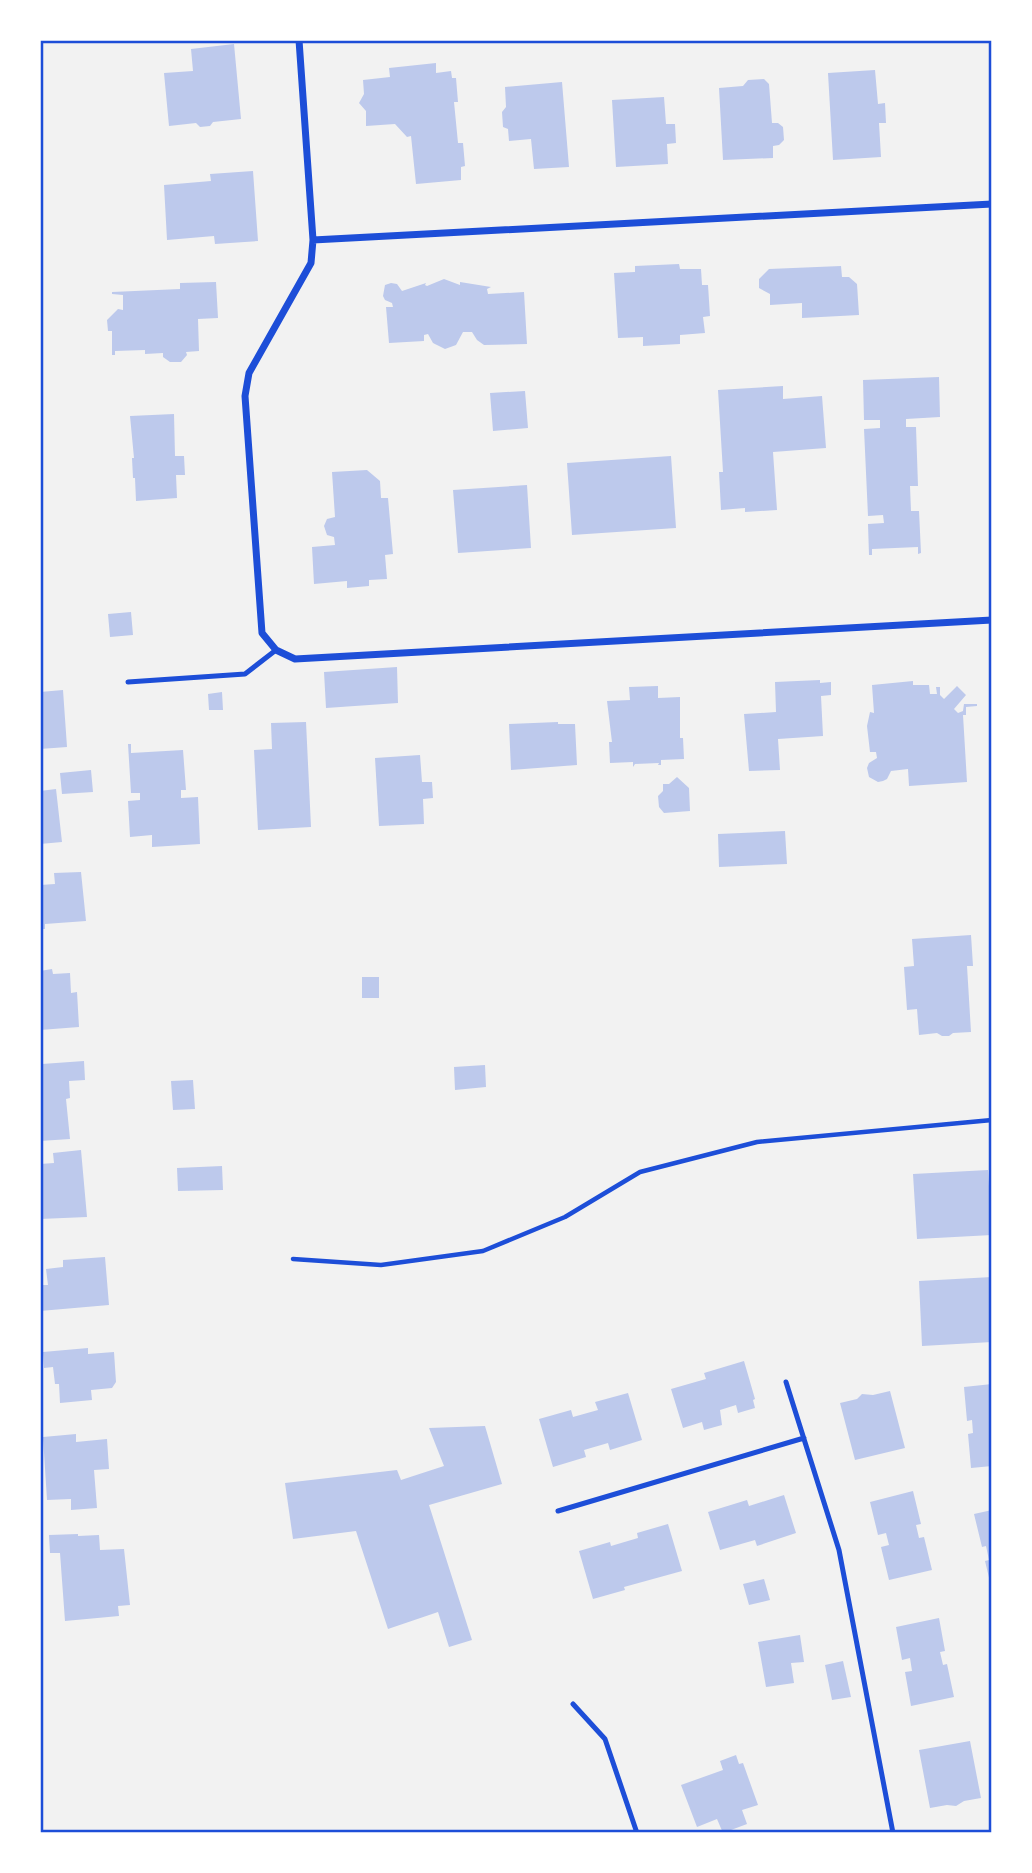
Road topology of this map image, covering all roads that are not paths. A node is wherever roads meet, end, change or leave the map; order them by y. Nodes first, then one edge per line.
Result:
1 (299, 40) edge
2 (992, 204) edge
3 (313, 240) junction
4 (992, 620) edge
5 (276, 650) junction
6 (128, 682) dead end
7 (786, 1382) dead end
8 (804, 1438) junction
9 (558, 1511) dead end
10 (573, 1704) dead end
11 (636, 1833) edge
12 (893, 1833) edge

1 - 3 street
2 - 3 street
3 - 5 street
4 - 5 street
5 - 6 lane
7 - 8 lane
8 - 9 lane
8 - 12 lane
10 - 11 lane

